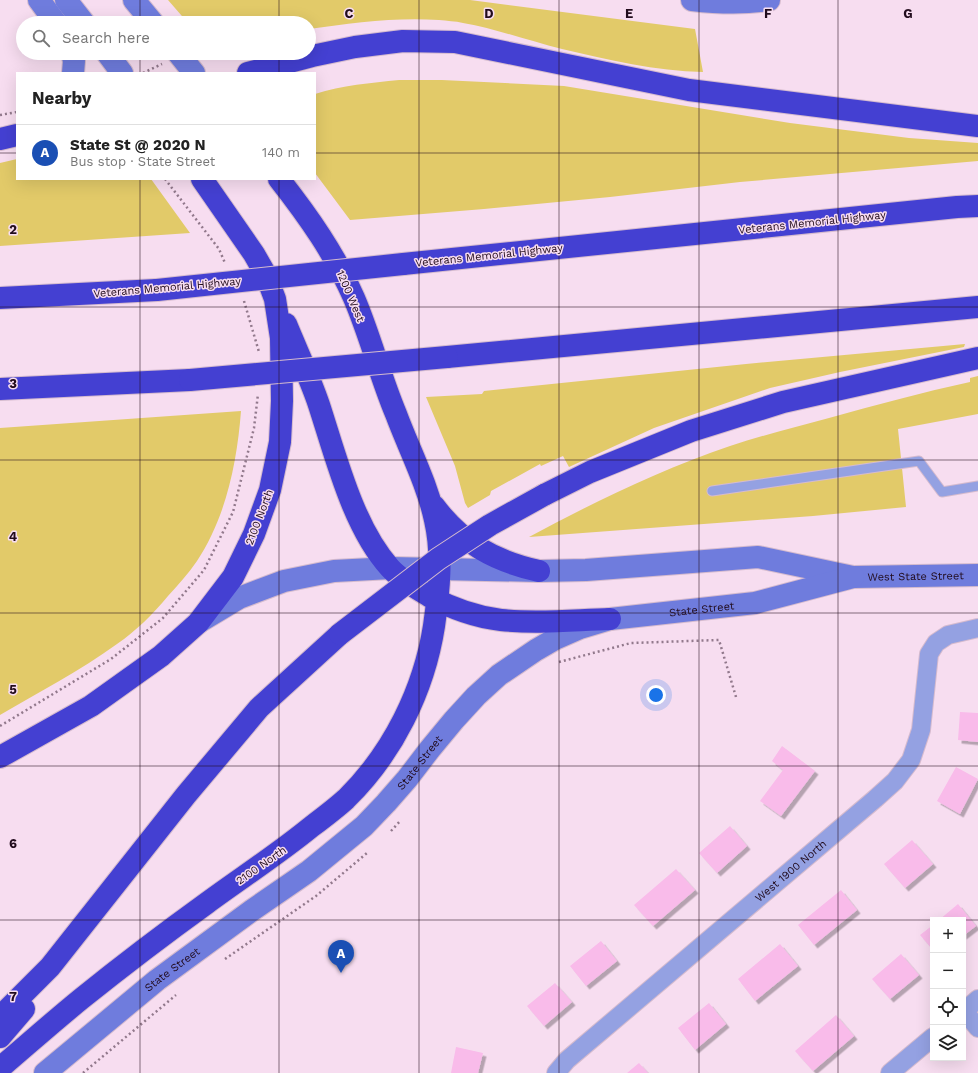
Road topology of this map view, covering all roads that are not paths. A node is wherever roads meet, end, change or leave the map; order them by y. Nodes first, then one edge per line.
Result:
1 (39, 0) edge
2 (66, 0) edge
3 (134, 0) edge
4 (692, 0) edge
5 (769, 0) edge
6 (51, 16) edge
7 (79, 16) edge
8 (147, 16) edge
9 (316, 55) edge
10 (74, 60) edge
11 (112, 60) edge
12 (175, 60) edge
13 (297, 60) edge
14 (73, 72) edge
15 (121, 72) edge
16 (193, 72) edge
17 (252, 72) edge
18 (978, 126) edge
19 (16, 135) edge
20 (0, 139) edge
21 (203, 180) edge
22 (280, 180) edge
23 (978, 206) edge
24 (0, 298) edge
25 (275, 299) junction
26 (978, 307) edge
27 (978, 358) edge
28 (0, 390) edge
29 (978, 486) edge
30 (712, 491) dead end
31 (431, 503) junction
32 (391, 568) junction
33 (440, 570) junction
34 (539, 571) junction
35 (978, 575) edge
36 (853, 577) junction
37 (437, 600) junction
38 (610, 618) junction
39 (198, 623) junction
40 (978, 628) edge
41 (91, 706) junction
42 (0, 757) edge
43 (0, 768) edge
44 (50, 967) junction
45 (978, 999) edge
46 (966, 1009) edge
47 (966, 1015) edge
48 (0, 1017) edge
49 (978, 1028) edge
50 (0, 1037) edge
51 (930, 1040) edge
52 (0, 1068) edge
53 (45, 1073) edge
54 (556, 1073) edge
55 (890, 1073) edge

1 - 6 main road
2 - 7 main road
3 - 8 main road
4 - 5 main road
9 - 18 highway
10 - 14 main road
11 - 15 main road
12 - 16 main road
13 - 17 highway
19 - 20 highway
21 - 25 highway, 2100 North
22 - 31 highway, 1200 West
23 - 24 highway, Veterans Memorial Highway, bridge
25 - 32 highway
25 - 39 highway, 2100 North
26 - 28 highway, bridge
27 - 44 highway, bridge
29 - 30 lane
31 - 33 highway, 2100 North
31 - 34 highway
32 - 33 main road
32 - 37 highway
32 - 39 main road
33 - 34 main road
33 - 37 highway, 2100 North
34 - 36 main road
35 - 36 main road, West State Street
36 - 38 main road, State Street
37 - 38 highway
37 - 52 highway, 2100 North
38 - 53 main road, State Street
39 - 41 highway, 2100 North
40 - 54 street, West 1900 North
41 - 42 highway, 2100 North
41 - 43 highway
44 - 48 highway
44 - 50 highway
45 - 46 street
47 - 49 street
51 - 55 street

